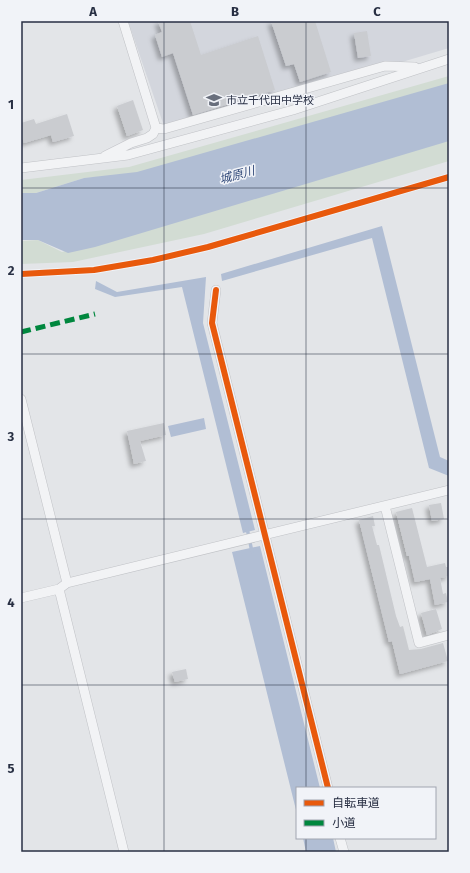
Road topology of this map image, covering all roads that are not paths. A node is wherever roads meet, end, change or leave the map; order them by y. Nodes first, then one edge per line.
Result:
1 (123, 21) edge
2 (449, 59) edge
3 (420, 67) junction
4 (156, 128) junction
5 (98, 160) junction
6 (21, 168) edge
7 (216, 290) dead end
8 (21, 399) edge
9 (449, 490) edge
10 (385, 506) junction
11 (265, 535) junction
12 (67, 583) junction
13 (59, 589) junction
14 (21, 598) edge
15 (449, 634) edge
16 (328, 787) edge
17 (340, 839) edge
18 (124, 852) edge
19 (344, 852) edge

1 - 4 street
2 - 3 street
3 - 4 street
3 - 5 street
4 - 5 street
5 - 6 street
7 - 11 street
8 - 12 street
9 - 10 street
10 - 11 street
10 - 15 street
11 - 12 street
11 - 16 street
12 - 13 street
13 - 14 street
13 - 18 street
17 - 19 street

